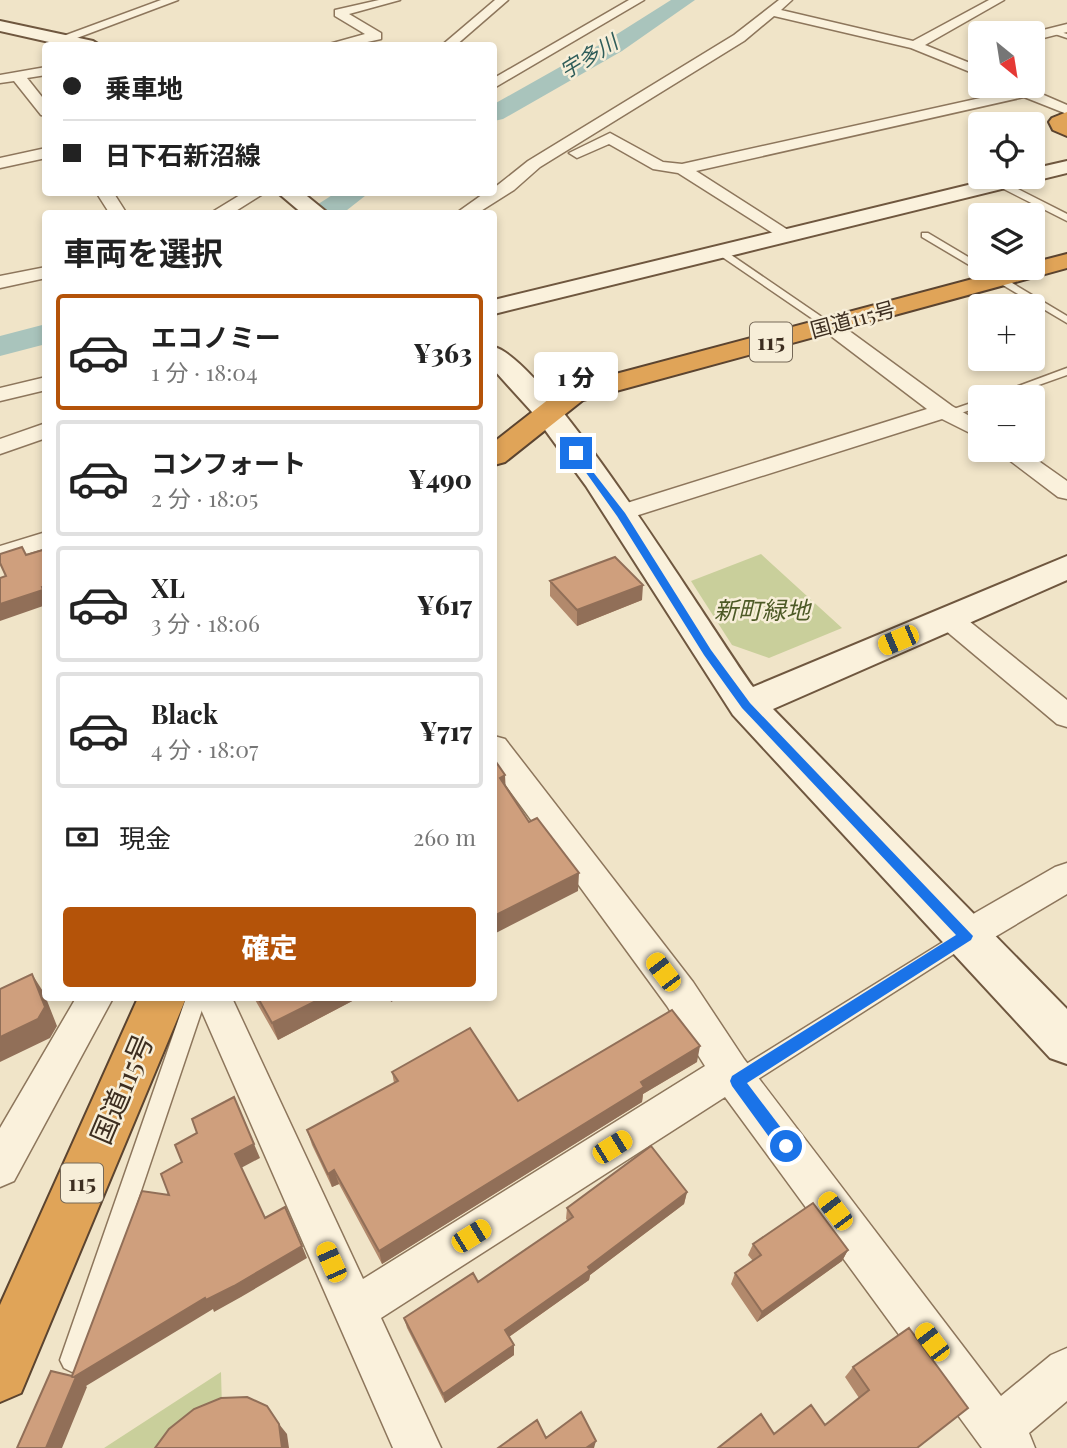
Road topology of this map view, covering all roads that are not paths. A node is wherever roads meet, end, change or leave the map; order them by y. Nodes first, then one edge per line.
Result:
1 (172, 0) edge
2 (394, 0) edge
3 (502, 0) edge
4 (638, 0) edge
5 (786, 0) edge
6 (998, 0) edge
7 (772, 12) junction
8 (0, 26) edge
9 (1063, 32) edge
10 (1045, 35) edge
11 (64, 38) junction
12 (78, 42) edge
13 (347, 42) edge
14 (452, 42) edge
15 (915, 45) junction
16 (968, 53) edge
17 (948, 58) junction
18 (968, 67) edge
19 (42, 72) edge
20 (18, 76) junction
21 (0, 79) edge
22 (497, 83) edge
23 (981, 98) edge
24 (1040, 98) edge
25 (42, 107) edge
26 (1067, 110) edge
27 (1067, 118) edge
28 (1067, 130) edge
29 (42, 154) edge
30 (0, 163) edge
31 (534, 164) junction
32 (1067, 167) edge
33 (682, 169) junction
34 (1045, 172) edge
35 (973, 189) edge
36 (1011, 189) edge
37 (497, 193) edge
38 (251, 196) edge
39 (293, 196) edge
40 (492, 196) edge
41 (224, 210) edge
42 (312, 210) edge
43 (469, 210) edge
44 (1067, 218) edge
45 (782, 234) junction
46 (925, 235) dead end
47 (718, 250) junction
48 (968, 261) edge
49 (1067, 261) edge
50 (1045, 267) edge
51 (42, 273) edge
52 (1000, 280) joint
53 (0, 282) edge
54 (497, 306) edge
55 (1067, 320) edge
56 (830, 326) junction
57 (497, 358) edge
58 (1067, 371) edge
59 (39, 385) edge
60 (1028, 385) edge
61 (0, 395) edge
62 (968, 406) edge
63 (946, 412) junction
64 (548, 413) junction
65 (968, 424) edge
66 (42, 431) edge
67 (0, 447) edge
68 (497, 454) edge
69 (1024, 462) edge
70 (1067, 492) edge
71 (620, 513) junction
72 (42, 541) edge
73 (0, 554) edge
74 (1067, 568) edge
75 (949, 619) junction
76 (746, 705) junction
77 (1067, 716) edge
78 (497, 753) edge
79 (1067, 877) edge
80 (966, 936) junction
81 (93, 1001) edge
82 (161, 1001) edge
83 (195, 1001) edge
84 (215, 1001) edge
85 (1067, 1042) edge
86 (734, 1077) junction
87 (0, 1167) edge
88 (353, 1310) junction
89 (72, 1360) dead end
90 (1, 1370) edge
91 (1067, 1371) edge
92 (1004, 1438) edge
93 (417, 1448) edge

1 - 11 street
2 - 13 street
3 - 14 street
4 - 22 street
5 - 7 street
6 - 15 street
7 - 15 street
7 - 31 street
8 - 11 street
9 - 10 street
11 - 12 street
15 - 17 street
16 - 17 street
17 - 18 street
19 - 20 street
20 - 21 street
20 - 25 street
23 - 33 street
24 - 26 street
27 - 28 highway
29 - 30 street
31 - 33 street
31 - 37 street
32 - 34 street
33 - 45 street
35 - 45 street
36 - 44 lane
38 - 41 street
39 - 42 street
40 - 43 street
45 - 47 street
46 - 48 lane
47 - 54 street
47 - 56 lane
49 - 50 highway, 国道115号 / 115
51 - 53 street
52 - 55 lane
52 - 56 highway, 国道115号 / 115
56 - 63 street
56 - 64 highway, 国道115号 / 115
57 - 64 street
58 - 60 lane
59 - 61 street
62 - 63 lane
63 - 65 street
63 - 71 street
64 - 68 highway, 国道115号 / 115
64 - 71 street
66 - 67 street
69 - 70 street
71 - 76 street
72 - 73 street
74 - 75 street
75 - 76 street
75 - 77 street
76 - 80 street
78 - 86 street
79 - 80 street
80 - 85 street
80 - 86 lane
81 - 87 street
82 - 90 highway, 国道115号 / 115
83 - 89 lane
84 - 88 street
86 - 88 street
86 - 92 street
88 - 93 street
91 - 92 street

